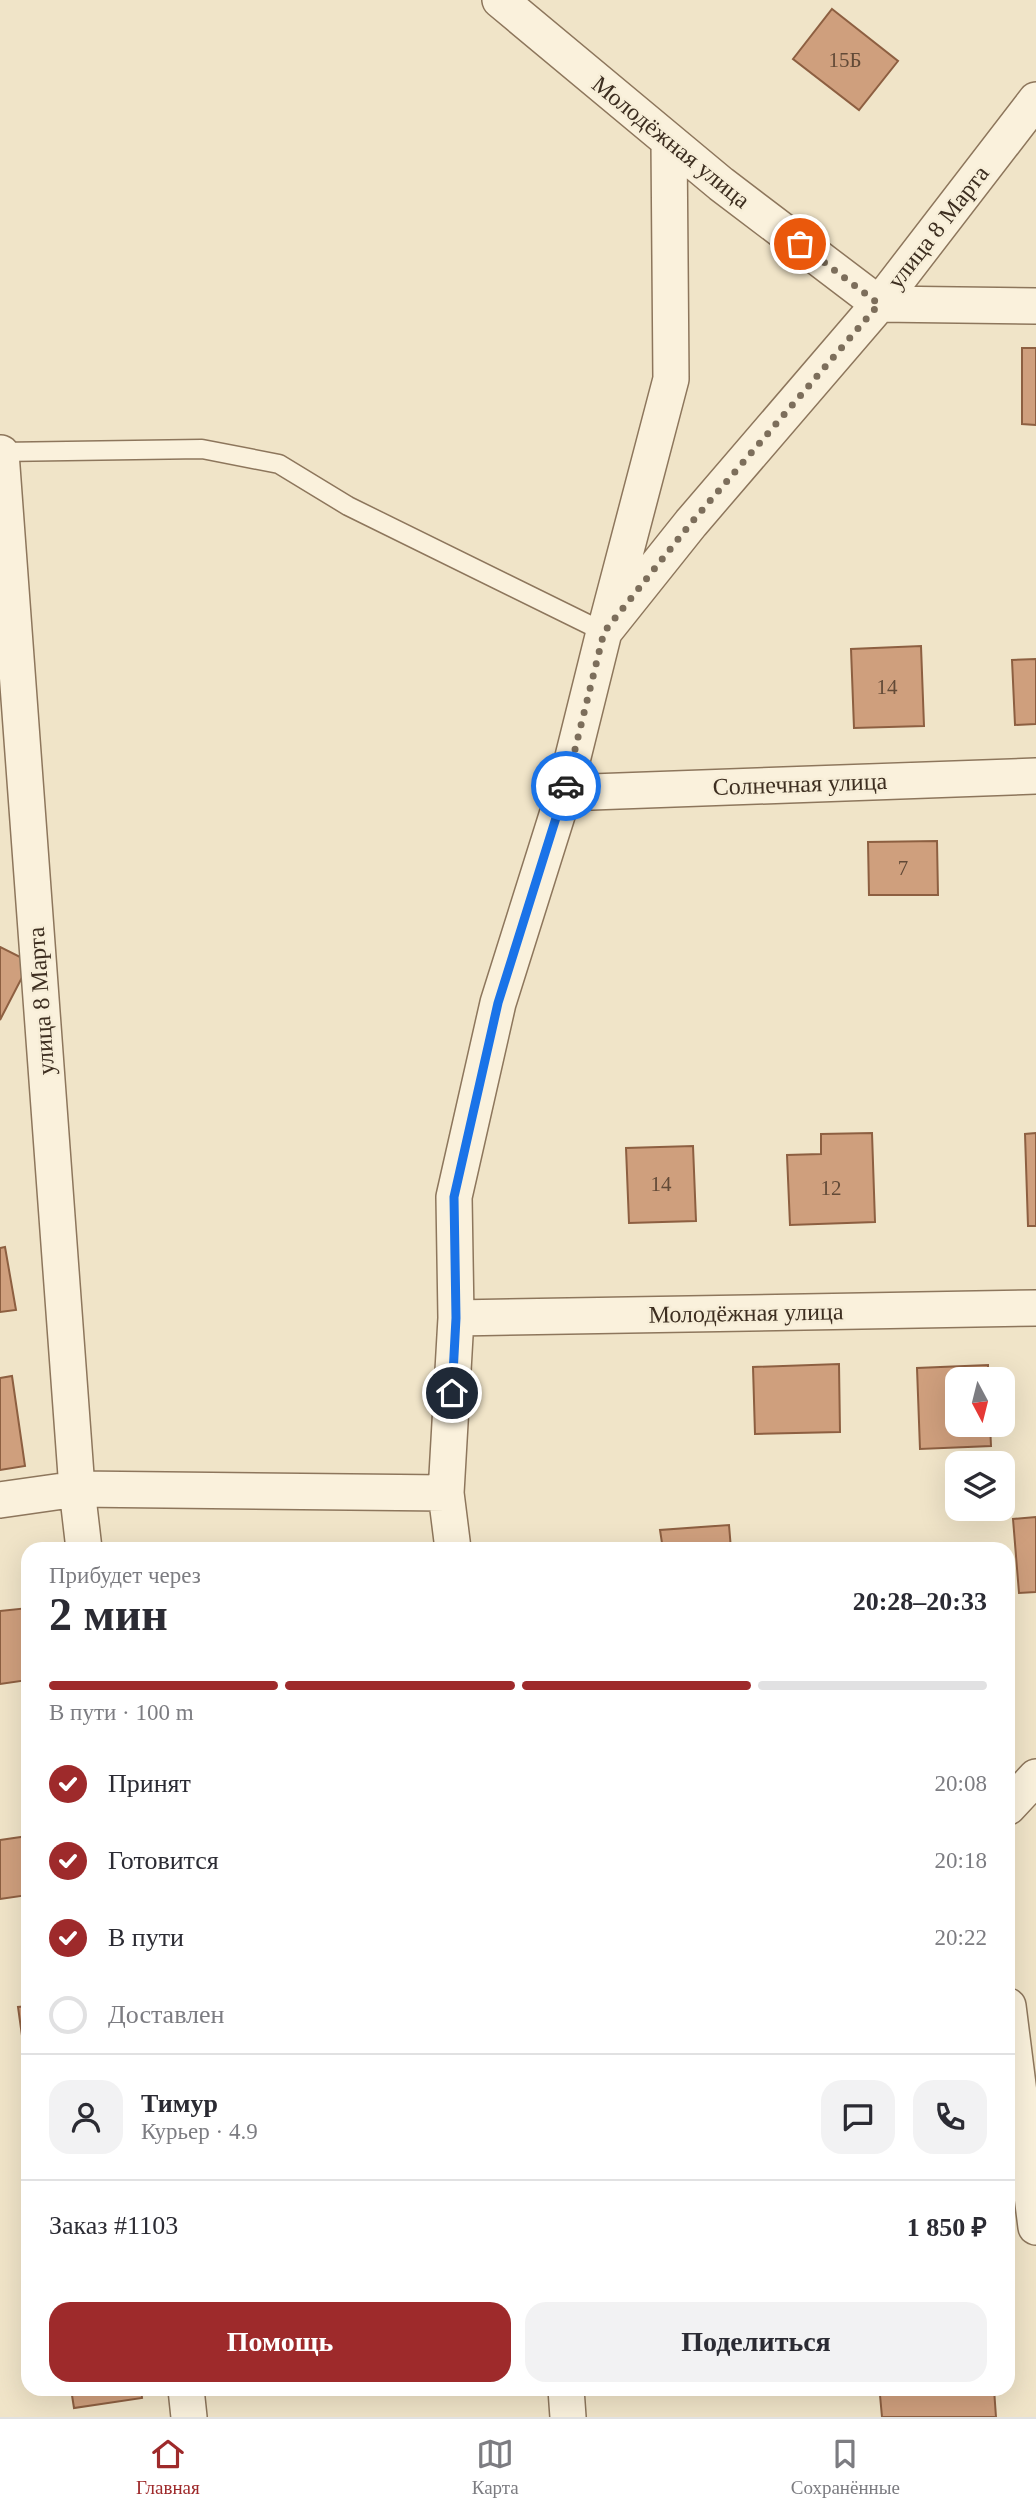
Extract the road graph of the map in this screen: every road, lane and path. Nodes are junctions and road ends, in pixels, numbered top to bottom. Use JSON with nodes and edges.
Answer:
{"nodes":[{"id":1,"x":500,"y":0,"type":"edge"},
{"id":2,"x":1036,"y":100,"type":"edge"},
{"id":3,"x":669,"y":141,"type":"junction"},
{"id":4,"x":879,"y":304,"type":"junction"},
{"id":5,"x":1036,"y":306,"type":"edge"},
{"id":6,"x":0,"y":452,"type":"edge"},
{"id":7,"x":604,"y":632,"type":"junction"},
{"id":8,"x":1036,"y":776,"type":"edge"},
{"id":9,"x":564,"y":793,"type":"junction"},
{"id":10,"x":1036,"y":1308,"type":"edge"},
{"id":11,"x":456,"y":1318,"type":"junction"},
{"id":12,"x":77,"y":1489,"type":"junction"},
{"id":13,"x":446,"y":1493,"type":"junction"},
{"id":14,"x":0,"y":1500,"type":"edge"},
{"id":15,"x":83,"y":1542,"type":"edge"},
{"id":16,"x":452,"y":1542,"type":"edge"},
{"id":17,"x":1036,"y":1777,"type":"edge"},
{"id":18,"x":1015,"y":1800,"type":"edge"},
{"id":19,"x":1015,"y":2062,"type":"edge"},
{"id":20,"x":1036,"y":2227,"type":"edge"},
{"id":21,"x":187,"y":2396,"type":"edge"},
{"id":22,"x":566,"y":2396,"type":"edge"},
{"id":23,"x":189,"y":2417,"type":"edge"},
{"id":24,"x":568,"y":2417,"type":"edge"}],
"edges":[{"from":1,"to":3,"type":"street","name":"Молодёжная улица"},
{"from":2,"to":4,"type":"street","name":"улица 8 Марта"},
{"from":3,"to":4,"type":"street","name":"Молодёжная улица"},
{"from":3,"to":7,"type":"street"},
{"from":4,"to":5,"type":"street"},
{"from":4,"to":7,"type":"street","name":"улица 8 Марта"},
{"from":6,"to":7,"type":"lane"},
{"from":6,"to":12,"type":"street","name":"улица 8 Марта"},
{"from":7,"to":9,"type":"street","name":"улица 8 Марта"},
{"from":8,"to":9,"type":"street","name":"Солнечная улица"},
{"from":9,"to":11,"type":"street","name":"улица 8 Марта"},
{"from":10,"to":11,"type":"street","name":"Молодёжная улица"},
{"from":11,"to":13,"type":"street","name":"улица 8 Марта"},
{"from":12,"to":13,"type":"street"},
{"from":12,"to":14,"type":"street"},
{"from":12,"to":15,"type":"street","name":"улица 8 Марта"},
{"from":13,"to":16,"type":"street","name":"улица 8 Марта"},
{"from":17,"to":18,"type":"street"},
{"from":19,"to":20,"type":"street"},
{"from":21,"to":23,"type":"street"},
{"from":22,"to":24,"type":"street"}]}
